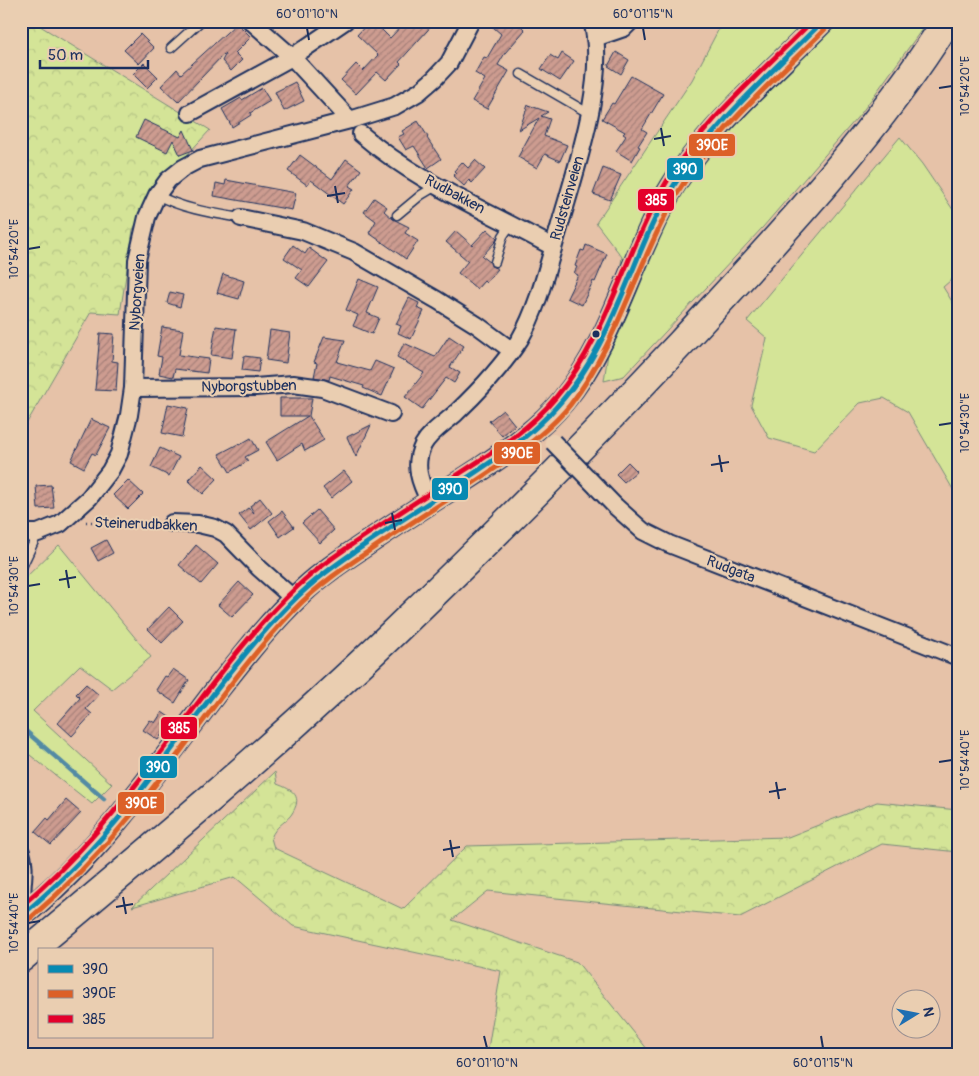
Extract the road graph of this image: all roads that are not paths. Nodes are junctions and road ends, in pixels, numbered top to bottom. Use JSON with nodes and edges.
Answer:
{"nodes":[{"id":1,"x":201,"y":21,"type":"edge"},
{"id":2,"x":251,"y":21,"type":"edge"},
{"id":3,"x":346,"y":21,"type":"edge"},
{"id":4,"x":471,"y":21,"type":"edge"},
{"id":5,"x":592,"y":21,"type":"edge"},
{"id":6,"x":630,"y":21,"type":"edge"},
{"id":7,"x":823,"y":21,"type":"edge"},
{"id":8,"x":948,"y":21,"type":"edge"},
{"id":9,"x":958,"y":28,"type":"edge"},
{"id":10,"x":595,"y":38,"type":"junction"},
{"id":11,"x":172,"y":48,"type":"dead end"},
{"id":12,"x":292,"y":57,"type":"junction"},
{"id":13,"x":521,"y":74,"type":"dead end"},
{"id":14,"x":190,"y":113,"type":"dead end"},
{"id":15,"x":590,"y":114,"type":"junction"},
{"id":16,"x":350,"y":120,"type":"junction"},
{"id":17,"x":361,"y":134,"type":"dead end"},
{"id":18,"x":436,"y":186,"type":"junction"},
{"id":19,"x":157,"y":195,"type":"junction"},
{"id":20,"x":397,"y":215,"type":"dead end"},
{"id":21,"x":241,"y":218,"type":"joint"},
{"id":22,"x":512,"y":224,"type":"junction"},
{"id":23,"x":553,"y":247,"type":"junction"},
{"id":24,"x":495,"y":262,"type":"dead end"},
{"id":25,"x":511,"y":350,"type":"junction"},
{"id":26,"x":132,"y":388,"type":"junction"},
{"id":27,"x":391,"y":414,"type":"dead end"},
{"id":28,"x":546,"y":435,"type":"junction"},
{"id":29,"x":430,"y":502,"type":"junction"},
{"id":30,"x":172,"y":523,"type":"road end"},
{"id":31,"x":21,"y":533,"type":"edge"},
{"id":32,"x":38,"y":534,"type":"junction"},
{"id":33,"x":21,"y":570,"type":"edge"},
{"id":34,"x":294,"y":600,"type":"junction"},
{"id":35,"x":958,"y":657,"type":"edge"},
{"id":36,"x":21,"y":852,"type":"edge"},
{"id":37,"x":23,"y":915,"type":"edge"},
{"id":38,"x":52,"y":948,"type":"edge"},
{"id":39,"x":21,"y":958,"type":"edge"},
{"id":40,"x":38,"y":961,"type":"edge"},
{"id":41,"x":21,"y":974,"type":"edge"}],
"edges":[{"from":1,"to":11,"type":"lane"},
{"from":2,"to":12,"type":"street"},
{"from":3,"to":12,"type":"street"},
{"from":4,"to":16,"type":"street","name":"Nyborgveien"},
{"from":5,"to":10,"type":"street","name":"Rudsteinveien"},
{"from":6,"to":10,"type":"street"},
{"from":7,"to":28,"type":"main road"},
{"from":8,"to":39,"type":"highway"},
{"from":9,"to":38,"type":"highway"},
{"from":10,"to":15,"type":"street","name":"Rudsteinveien"},
{"from":12,"to":14,"type":"street"},
{"from":12,"to":16,"type":"street"},
{"from":13,"to":15,"type":"lane"},
{"from":15,"to":23,"type":"street","name":"Rudsteinveien"},
{"from":16,"to":19,"type":"street","name":"Nyborgveien"},
{"from":17,"to":18,"type":"street","name":"Rudbakken"},
{"from":18,"to":20,"type":"lane"},
{"from":18,"to":22,"type":"street","name":"Rudbakken"},
{"from":19,"to":21,"type":"lane"},
{"from":19,"to":26,"type":"street","name":"Nyborgveien"},
{"from":21,"to":25,"type":"street"},
{"from":22,"to":23,"type":"street","name":"Rudbakken"},
{"from":22,"to":24,"type":"lane"},
{"from":23,"to":25,"type":"street","name":"Rudsteinveien"},
{"from":25,"to":29,"type":"street","name":"Rudsteinveien"},
{"from":26,"to":27,"type":"street","name":"Nyborgstubben"},
{"from":26,"to":32,"type":"street","name":"Nyborgveien"},
{"from":28,"to":29,"type":"main road"},
{"from":28,"to":35,"type":"street","name":"Rudgata","bridge":true},
{"from":29,"to":34,"type":"main road"},
{"from":30,"to":34,"type":"street","name":"Steinerudbakken"},
{"from":31,"to":32,"type":"street","name":"Nyborgveien"},
{"from":32,"to":33,"type":"lane"},
{"from":34,"to":37,"type":"main road"},
{"from":36,"to":37,"type":"street"},
{"from":40,"to":41,"type":"highway"}]}
